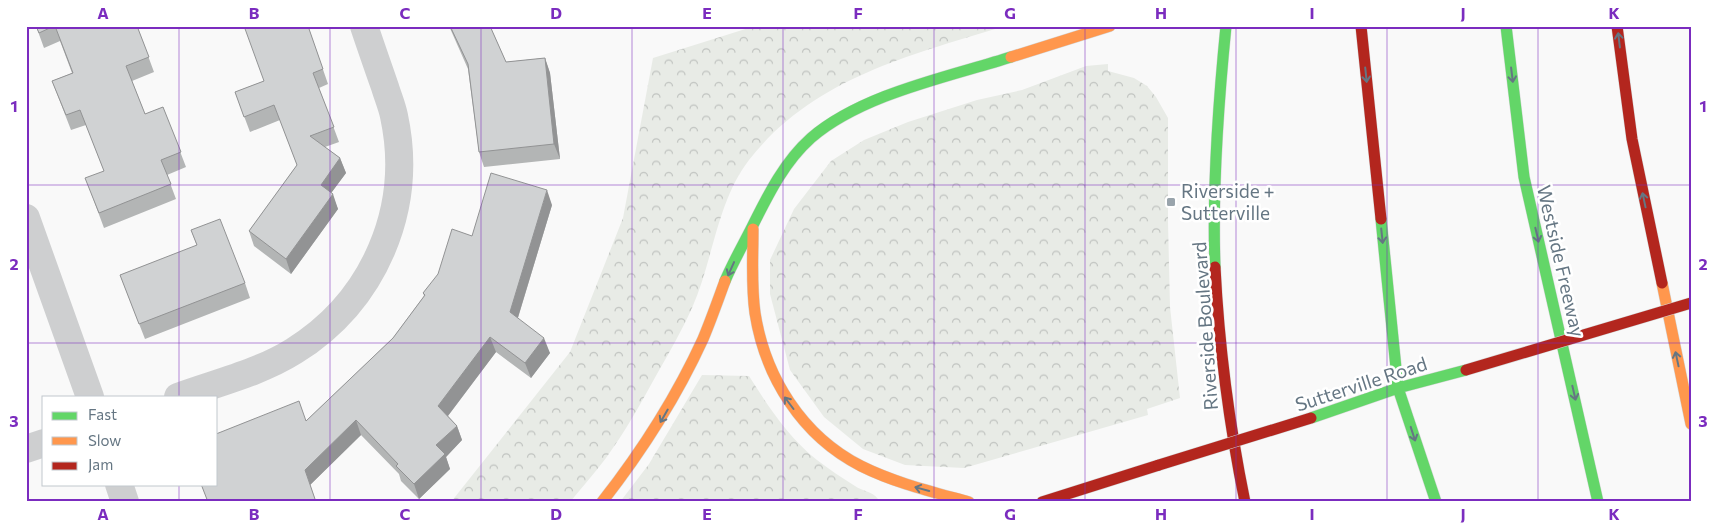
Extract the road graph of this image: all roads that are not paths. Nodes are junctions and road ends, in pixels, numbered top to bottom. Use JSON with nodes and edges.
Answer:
{"nodes":[{"id":1,"x":364,"y":26,"type":"edge"},
{"id":2,"x":1110,"y":26,"type":"edge"},
{"id":3,"x":1226,"y":26,"type":"edge"},
{"id":4,"x":1361,"y":26,"type":"edge"},
{"id":5,"x":1506,"y":26,"type":"edge"},
{"id":6,"x":1618,"y":26,"type":"edge"},
{"id":7,"x":26,"y":218,"type":"edge"},
{"id":8,"x":753,"y":225,"type":"junction"},
{"id":9,"x":1691,"y":303,"type":"edge"},
{"id":10,"x":1398,"y":388,"type":"junction"},
{"id":11,"x":90,"y":396,"type":"edge"},
{"id":12,"x":181,"y":396,"type":"edge"},
{"id":13,"x":1691,"y":424,"type":"edge"},
{"id":14,"x":42,"y":444,"type":"edge"},
{"id":15,"x":26,"y":449,"type":"edge"},
{"id":16,"x":120,"y":486,"type":"edge"},
{"id":17,"x":125,"y":502,"type":"edge"},
{"id":18,"x":602,"y":502,"type":"edge"},
{"id":19,"x":969,"y":502,"type":"edge"},
{"id":20,"x":1042,"y":502,"type":"edge"},
{"id":21,"x":1245,"y":502,"type":"edge"},
{"id":22,"x":1436,"y":502,"type":"edge"},
{"id":23,"x":1598,"y":502,"type":"edge"}],
"edges":[{"from":1,"to":12,"type":"street"},
{"from":2,"to":8,"type":"main road"},
{"from":3,"to":21,"type":"main road","name":"Riverside Boulevard"},
{"from":4,"to":10,"type":"main road","one_way":true},
{"from":5,"to":23,"type":"main road","name":"Westside Freeway","one_way":true},
{"from":13,"to":6,"type":"main road","one_way":true},
{"from":7,"to":11,"type":"street"},
{"from":8,"to":18,"type":"main road","one_way":true},
{"from":19,"to":8,"type":"main road","one_way":true},
{"from":9,"to":10,"type":"main road","name":"Sutterville Road","bridge":true},
{"from":10,"to":20,"type":"main road","name":"Sutterville Road","bridge":true},
{"from":10,"to":22,"type":"main road","one_way":true},
{"from":14,"to":15,"type":"street"},
{"from":16,"to":17,"type":"street"}]}
